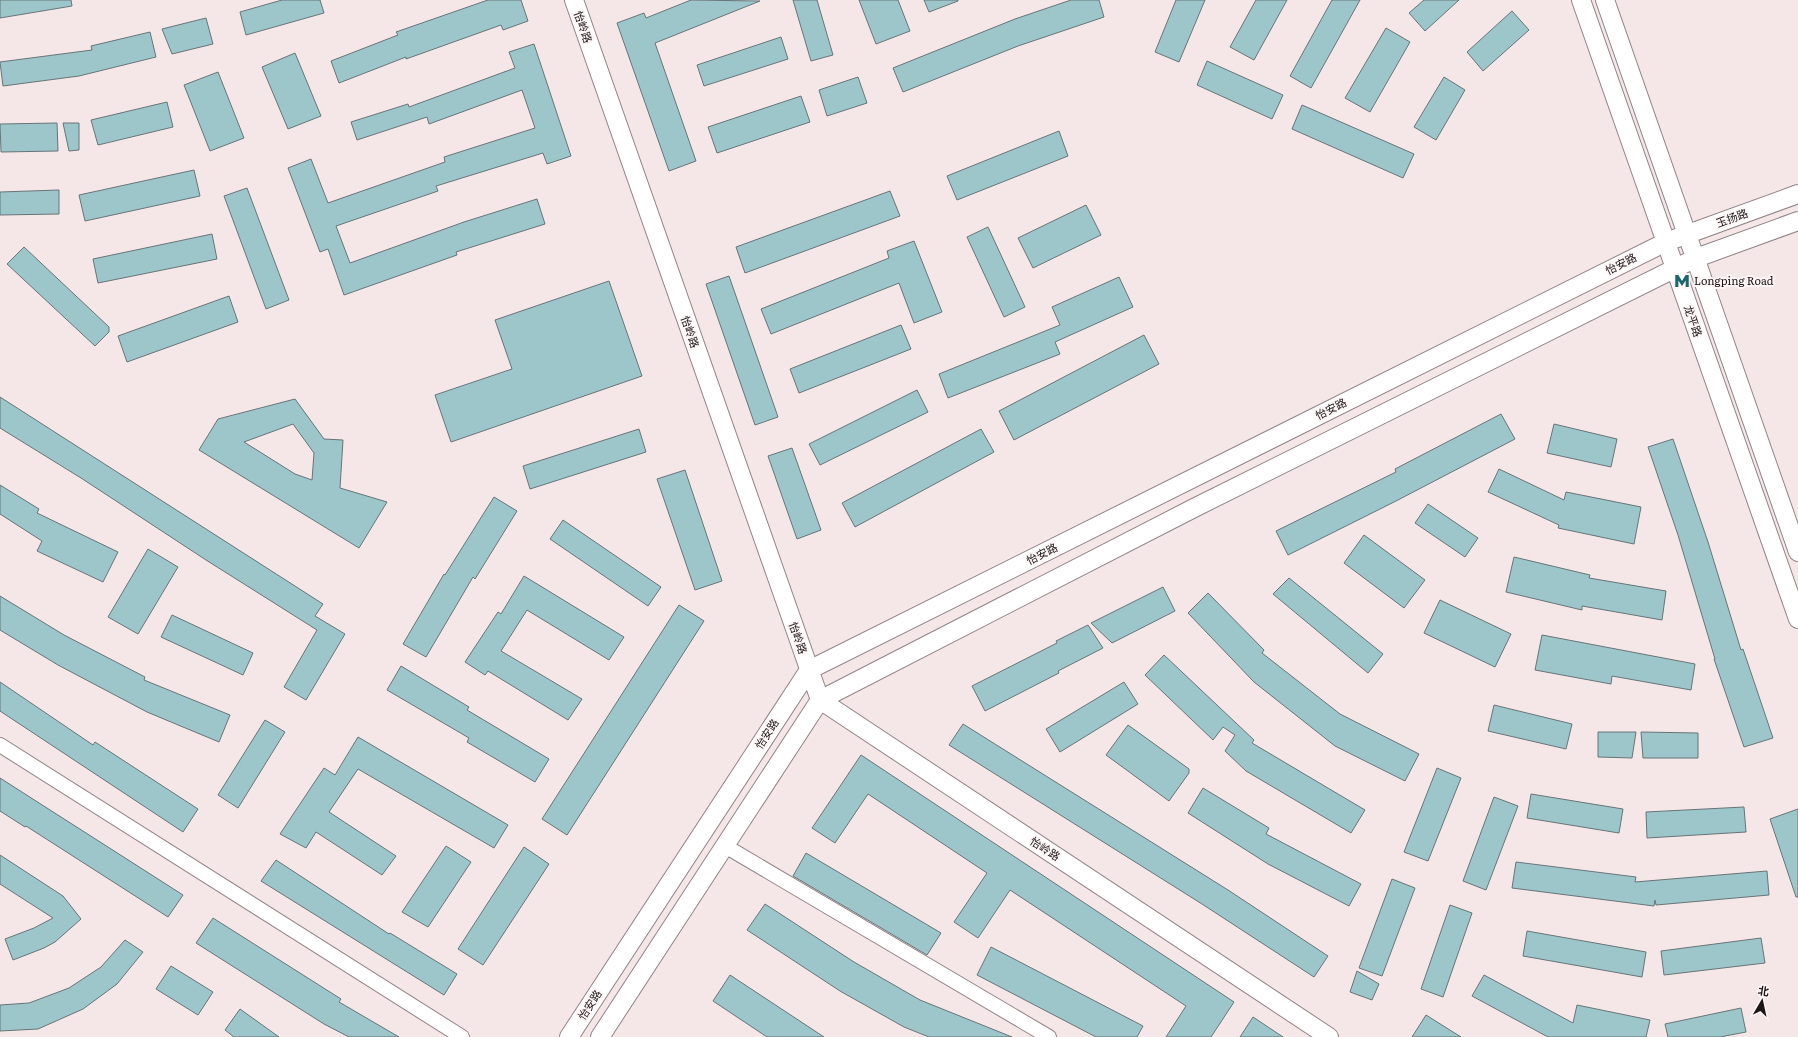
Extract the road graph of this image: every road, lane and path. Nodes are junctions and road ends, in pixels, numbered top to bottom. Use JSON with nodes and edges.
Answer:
{"nodes":[{"id":1,"x":574,"y":0,"type":"edge"},
{"id":2,"x":1581,"y":0,"type":"edge"},
{"id":3,"x":1605,"y":0,"type":"edge"},
{"id":4,"x":1798,"y":194,"type":"edge"},
{"id":5,"x":1798,"y":221,"type":"edge"},
{"id":6,"x":1687,"y":234,"type":"junction"},
{"id":7,"x":1666,"y":242,"type":"junction"},
{"id":8,"x":1696,"y":258,"type":"junction"},
{"id":9,"x":1675,"y":269,"type":"junction"},
{"id":10,"x":1798,"y":552,"type":"edge"},
{"id":11,"x":1798,"y":619,"type":"edge"},
{"id":12,"x":809,"y":670,"type":"junction"},
{"id":13,"x":820,"y":700,"type":"junction"},
{"id":14,"x":0,"y":745,"type":"edge"},
{"id":15,"x":725,"y":846,"type":"junction"},
{"id":16,"x":1030,"y":1032,"type":"edge"},
{"id":17,"x":462,"y":1037,"type":"edge"},
{"id":18,"x":569,"y":1037,"type":"edge"},
{"id":19,"x":600,"y":1037,"type":"edge"},
{"id":20,"x":1049,"y":1037,"type":"edge"},
{"id":21,"x":1329,"y":1037,"type":"edge"}],
"edges":[{"from":1,"to":12,"type":"street","name":"怡岭路"},
{"from":2,"to":7,"type":"street","name":"龙平路"},
{"from":3,"to":6,"type":"street","name":"龙平路"},
{"from":4,"to":6,"type":"street","name":"玉扬路"},
{"from":5,"to":8,"type":"street"},
{"from":6,"to":7,"type":"street","name":"玉扬路"},
{"from":6,"to":8,"type":"street","name":"龙平路"},
{"from":7,"to":9,"type":"street","name":"龙平路"},
{"from":7,"to":12,"type":"street","name":"怡安路"},
{"from":8,"to":9,"type":"street"},
{"from":8,"to":10,"type":"street","name":"龙平路"},
{"from":9,"to":11,"type":"street","name":"龙平路"},
{"from":9,"to":13,"type":"street"},
{"from":12,"to":13,"type":"street","name":"怡岭路"},
{"from":12,"to":18,"type":"street","name":"怡安路"},
{"from":13,"to":15,"type":"street"},
{"from":13,"to":21,"type":"street","name":"怡岭路"},
{"from":14,"to":17,"type":"street"},
{"from":15,"to":16,"type":"street"},
{"from":15,"to":19,"type":"street"},
{"from":16,"to":20,"type":"street"}]}
